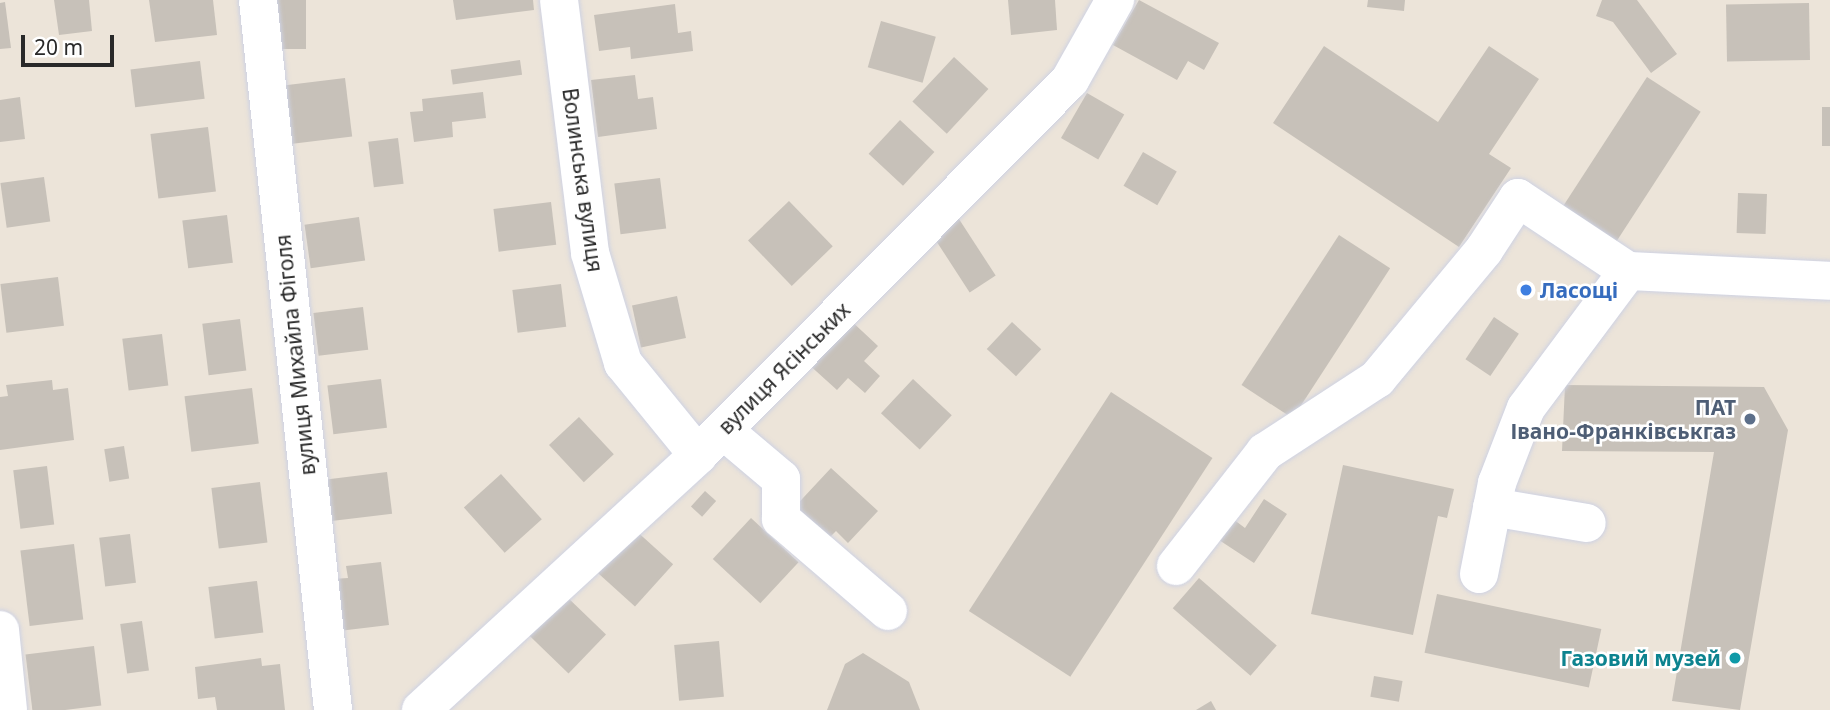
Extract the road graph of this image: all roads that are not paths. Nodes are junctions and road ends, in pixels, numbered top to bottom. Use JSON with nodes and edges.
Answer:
{"nodes":[{"id":1,"x":258,"y":0,"type":"edge"},
{"id":2,"x":559,"y":0,"type":"edge"},
{"id":3,"x":1115,"y":0,"type":"edge"},
{"id":4,"x":1628,"y":271,"type":"junction"},
{"id":5,"x":1830,"y":281,"type":"edge"},
{"id":6,"x":710,"y":443,"type":"junction"},
{"id":7,"x":1492,"y":507,"type":"junction"},
{"id":8,"x":1587,"y":523,"type":"dead end"},
{"id":9,"x":1176,"y":566,"type":"dead end"},
{"id":10,"x":1479,"y":574,"type":"dead end"},
{"id":11,"x":888,"y":611,"type":"dead end"},
{"id":12,"x":0,"y":630,"type":"edge"},
{"id":13,"x":8,"y":710,"type":"edge"},
{"id":14,"x":333,"y":710,"type":"edge"},
{"id":15,"x":421,"y":710,"type":"edge"}],
"edges":[{"from":1,"to":14,"type":"street","name":"вулиця Михайла Фіголя"},
{"from":2,"to":6,"type":"street","name":"Волинська вулиця"},
{"from":3,"to":6,"type":"street","name":"вулиця Ясінських"},
{"from":4,"to":5,"type":"street"},
{"from":4,"to":7,"type":"street"},
{"from":4,"to":9,"type":"street"},
{"from":6,"to":11,"type":"street","name":"Волинська вулиця"},
{"from":6,"to":15,"type":"street","name":"вулиця Ясінських"},
{"from":7,"to":8,"type":"street"},
{"from":7,"to":10,"type":"street"},
{"from":12,"to":13,"type":"street"}]}
